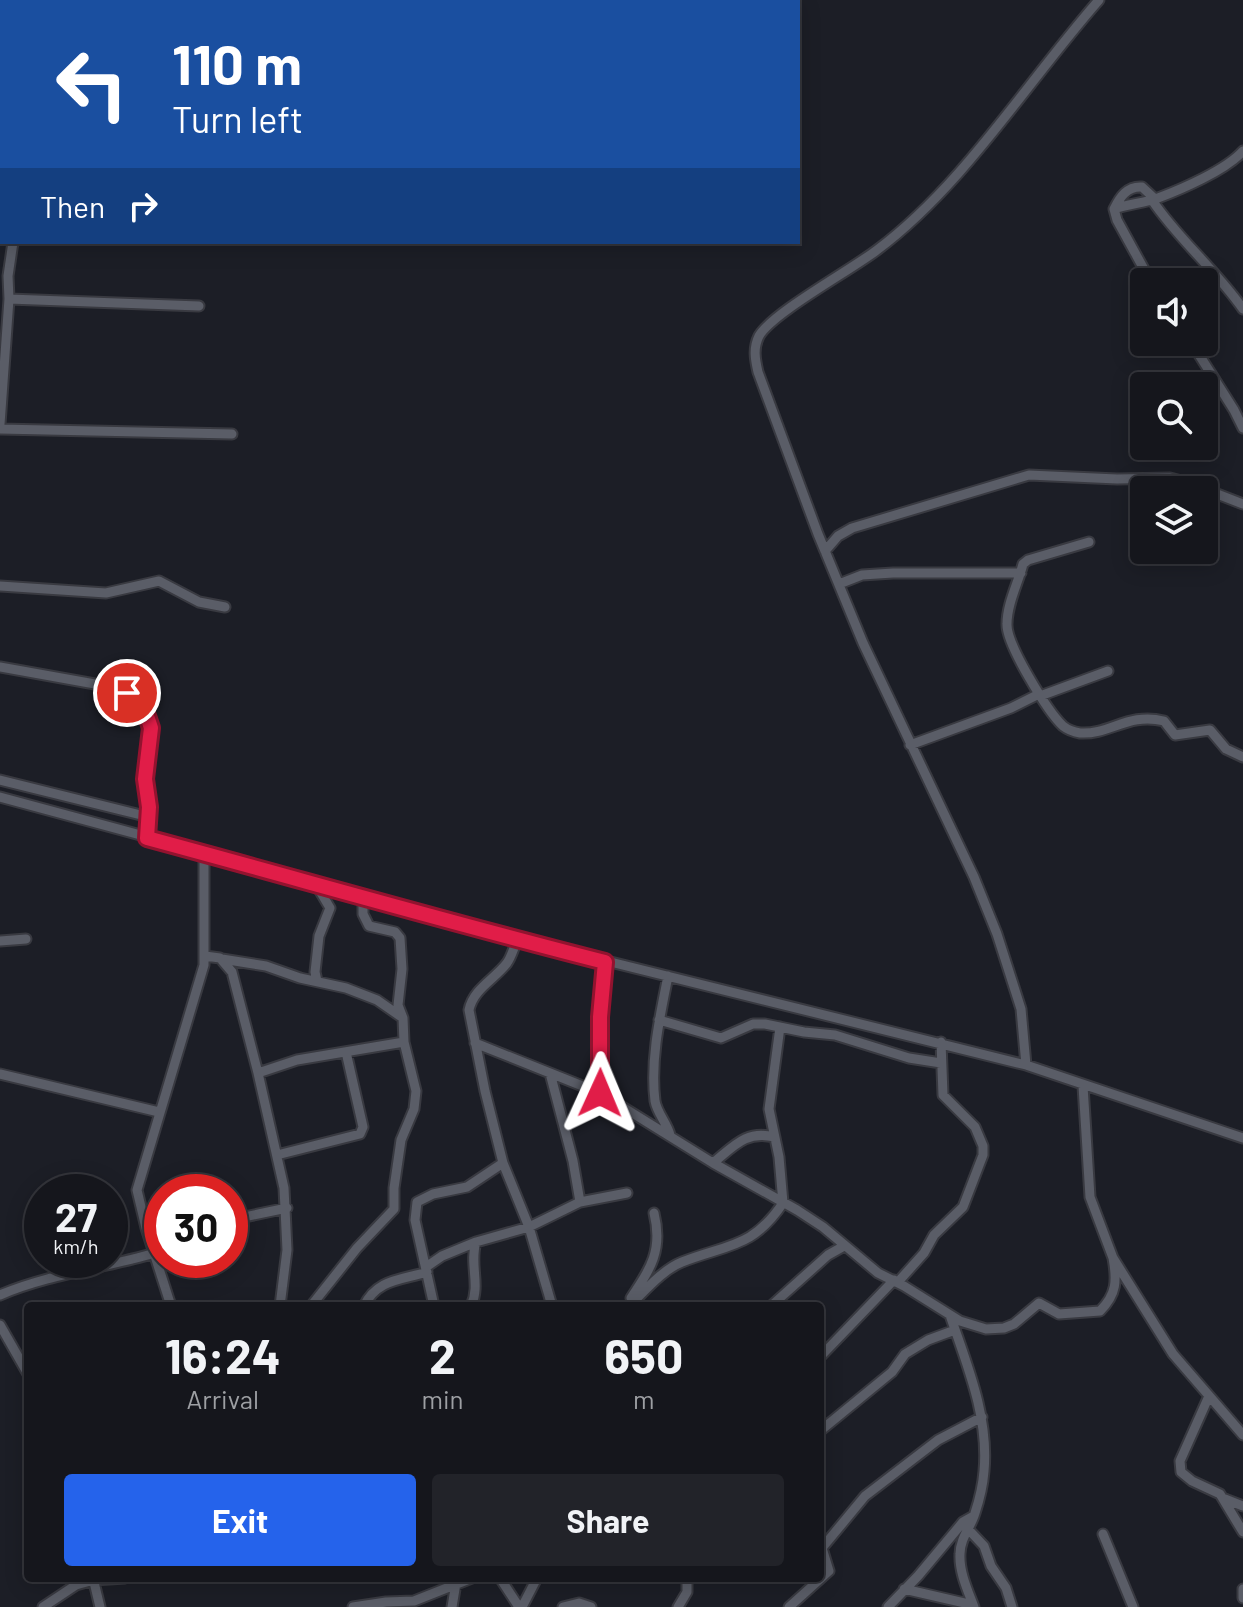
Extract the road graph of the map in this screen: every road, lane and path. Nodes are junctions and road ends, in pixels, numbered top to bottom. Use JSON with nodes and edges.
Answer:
{"nodes":[{"id":1,"x":1099,"y":0,"type":"edge"},
{"id":2,"x":1243,"y":151,"type":"edge"},
{"id":3,"x":1153,"y":200,"type":"junction"},
{"id":4,"x":12,"y":244,"type":"edge"},
{"id":5,"x":1143,"y":268,"type":"edge"},
{"id":6,"x":4,"y":276,"type":"edge"},
{"id":7,"x":9,"y":299,"type":"junction"},
{"id":8,"x":199,"y":306,"type":"dead end"},
{"id":9,"x":1243,"y":309,"type":"edge"},
{"id":10,"x":1200,"y":356,"type":"edge"},
{"id":11,"x":1,"y":403,"type":"edge"},
{"id":12,"x":0,"y":426,"type":"edge"},
{"id":13,"x":1243,"y":428,"type":"edge"},
{"id":14,"x":232,"y":434,"type":"dead end"},
{"id":15,"x":1243,"y":504,"type":"edge"},
{"id":16,"x":1089,"y":542,"type":"dead end"},
{"id":17,"x":825,"y":551,"type":"junction"},
{"id":18,"x":1021,"y":573,"type":"junction"},
{"id":19,"x":839,"y":584,"type":"junction"},
{"id":20,"x":0,"y":586,"type":"edge"},
{"id":21,"x":225,"y":607,"type":"dead end"},
{"id":22,"x":0,"y":667,"type":"edge"},
{"id":23,"x":1108,"y":671,"type":"dead end"},
{"id":24,"x":1040,"y":695,"type":"junction"},
{"id":25,"x":910,"y":745,"type":"junction"},
{"id":26,"x":1243,"y":757,"type":"edge"},
{"id":27,"x":0,"y":780,"type":"edge"},
{"id":28,"x":0,"y":797,"type":"edge"},
{"id":29,"x":149,"y":817,"type":"junction"},
{"id":30,"x":147,"y":838,"type":"junction"},
{"id":31,"x":204,"y":853,"type":"junction"},
{"id":32,"x":317,"y":886,"type":"junction"},
{"id":33,"x":363,"y":897,"type":"junction"},
{"id":34,"x":26,"y":939,"type":"dead end"},
{"id":35,"x":518,"y":939,"type":"junction"},
{"id":36,"x":0,"y":941,"type":"edge"},
{"id":37,"x":205,"y":956,"type":"junction"},
{"id":38,"x":220,"y":958,"type":"junction"},
{"id":39,"x":605,"y":962,"type":"junction"},
{"id":40,"x":668,"y":976,"type":"junction"},
{"id":41,"x":317,"y":981,"type":"junction"},
{"id":42,"x":403,"y":1018,"type":"junction"},
{"id":43,"x":659,"y":1020,"type":"junction"},
{"id":44,"x":780,"y":1027,"type":"junction"},
{"id":45,"x":404,"y":1042,"type":"junction"},
{"id":46,"x":941,"y":1042,"type":"junction"},
{"id":47,"x":475,"y":1043,"type":"junction"},
{"id":48,"x":346,"y":1052,"type":"junction"},
{"id":49,"x":941,"y":1063,"type":"junction"},
{"id":50,"x":1026,"y":1065,"type":"junction"},
{"id":51,"x":258,"y":1073,"type":"junction"},
{"id":52,"x":550,"y":1073,"type":"junction"},
{"id":53,"x":0,"y":1074,"type":"edge"},
{"id":54,"x":1083,"y":1086,"type":"junction"},
{"id":55,"x":600,"y":1093,"type":"junction"},
{"id":56,"x":159,"y":1112,"type":"junction"},
{"id":57,"x":670,"y":1135,"type":"junction"},
{"id":58,"x":774,"y":1137,"type":"junction"},
{"id":59,"x":1243,"y":1138,"type":"edge"},
{"id":60,"x":277,"y":1155,"type":"junction"},
{"id":61,"x":503,"y":1163,"type":"junction"},
{"id":62,"x":713,"y":1163,"type":"junction"},
{"id":63,"x":627,"y":1193,"type":"dead end"},
{"id":64,"x":580,"y":1202,"type":"junction"},
{"id":65,"x":783,"y":1203,"type":"junction"},
{"id":66,"x":287,"y":1208,"type":"junction"},
{"id":67,"x":144,"y":1211,"type":"edge"},
{"id":68,"x":654,"y":1213,"type":"dead end"},
{"id":69,"x":248,"y":1216,"type":"edge"},
{"id":70,"x":529,"y":1227,"type":"junction"},
{"id":71,"x":827,"y":1231,"type":"junction"},
{"id":72,"x":476,"y":1242,"type":"junction"},
{"id":73,"x":844,"y":1246,"type":"junction"},
{"id":74,"x":144,"y":1252,"type":"edge"},
{"id":75,"x":828,"y":1255,"type":"junction"},
{"id":76,"x":1113,"y":1258,"type":"junction"},
{"id":77,"x":427,"y":1269,"type":"junction"},
{"id":78,"x":164,"y":1278,"type":"edge"},
{"id":79,"x":896,"y":1281,"type":"junction"},
{"id":80,"x":0,"y":1295,"type":"edge"},
{"id":81,"x":170,"y":1302,"type":"edge"},
{"id":82,"x":280,"y":1302,"type":"edge"},
{"id":83,"x":314,"y":1302,"type":"edge"},
{"id":84,"x":366,"y":1302,"type":"edge"},
{"id":85,"x":433,"y":1302,"type":"edge"},
{"id":86,"x":472,"y":1302,"type":"edge"},
{"id":87,"x":551,"y":1302,"type":"edge"},
{"id":88,"x":630,"y":1302,"type":"edge"},
{"id":89,"x":632,"y":1302,"type":"edge"},
{"id":90,"x":775,"y":1302,"type":"edge"},
{"id":91,"x":950,"y":1315,"type":"junction"},
{"id":92,"x":0,"y":1325,"type":"edge"},
{"id":93,"x":955,"y":1330,"type":"junction"},
{"id":94,"x":826,"y":1342,"type":"edge"},
{"id":95,"x":24,"y":1367,"type":"edge"},
{"id":96,"x":1209,"y":1396,"type":"junction"},
{"id":97,"x":982,"y":1417,"type":"junction"},
{"id":98,"x":824,"y":1428,"type":"edge"},
{"id":99,"x":1243,"y":1435,"type":"edge"},
{"id":100,"x":1225,"y":1499,"type":"junction"},
{"id":101,"x":1243,"y":1506,"type":"edge"},
{"id":102,"x":975,"y":1515,"type":"junction"},
{"id":103,"x":967,"y":1528,"type":"junction"},
{"id":104,"x":1243,"y":1532,"type":"edge"},
{"id":105,"x":1103,"y":1534,"type":"dead end"},
{"id":106,"x":824,"y":1546,"type":"edge"},
{"id":107,"x":85,"y":1582,"type":"edge"},
{"id":108,"x":95,"y":1582,"type":"edge"},
{"id":109,"x":459,"y":1582,"type":"edge"},
{"id":110,"x":503,"y":1582,"type":"edge"},
{"id":111,"x":535,"y":1582,"type":"edge"},
{"id":112,"x":687,"y":1582,"type":"edge"},
{"id":113,"x":817,"y":1582,"type":"edge"},
{"id":114,"x":456,"y":1583,"type":"junction"},
{"id":115,"x":904,"y":1589,"type":"junction"},
{"id":116,"x":1243,"y":1589,"type":"edge"},
{"id":117,"x":1243,"y":1598,"type":"edge"},
{"id":118,"x":376,"y":1605,"type":"edge"},
{"id":119,"x":588,"y":1606,"type":"edge"},
{"id":120,"x":974,"y":1606,"type":"edge"},
{"id":121,"x":43,"y":1607,"type":"edge"},
{"id":122,"x":100,"y":1607,"type":"edge"},
{"id":123,"x":353,"y":1607,"type":"edge"},
{"id":124,"x":452,"y":1607,"type":"edge"},
{"id":125,"x":520,"y":1607,"type":"edge"},
{"id":126,"x":563,"y":1607,"type":"edge"},
{"id":127,"x":678,"y":1607,"type":"edge"},
{"id":128,"x":789,"y":1607,"type":"edge"},
{"id":129,"x":888,"y":1607,"type":"edge"},
{"id":130,"x":1012,"y":1607,"type":"edge"},
{"id":131,"x":1133,"y":1607,"type":"edge"}],
"edges":[{"from":1,"to":17,"type":"street"},
{"from":2,"to":3,"type":"street"},
{"from":3,"to":5,"type":"street"},
{"from":3,"to":9,"type":"street"},
{"from":4,"to":6,"type":"street"},
{"from":6,"to":7,"type":"street"},
{"from":7,"to":8,"type":"street"},
{"from":7,"to":11,"type":"street"},
{"from":10,"to":13,"type":"street"},
{"from":11,"to":12,"type":"street"},
{"from":12,"to":14,"type":"street"},
{"from":15,"to":17,"type":"street"},
{"from":16,"to":18,"type":"street"},
{"from":17,"to":19,"type":"street"},
{"from":18,"to":19,"type":"street"},
{"from":18,"to":24,"type":"street"},
{"from":19,"to":25,"type":"street"},
{"from":20,"to":21,"type":"street"},
{"from":22,"to":29,"type":"street"},
{"from":23,"to":24,"type":"street"},
{"from":24,"to":25,"type":"street"},
{"from":24,"to":26,"type":"street"},
{"from":25,"to":50,"type":"street"},
{"from":27,"to":29,"type":"street"},
{"from":28,"to":30,"type":"street"},
{"from":29,"to":30,"type":"street"},
{"from":30,"to":31,"type":"street"},
{"from":31,"to":32,"type":"street"},
{"from":31,"to":37,"type":"street"},
{"from":32,"to":33,"type":"street"},
{"from":32,"to":41,"type":"street"},
{"from":33,"to":35,"type":"street"},
{"from":33,"to":42,"type":"street"},
{"from":34,"to":36,"type":"street"},
{"from":35,"to":39,"type":"street"},
{"from":35,"to":47,"type":"street"},
{"from":37,"to":38,"type":"street"},
{"from":37,"to":56,"type":"street"},
{"from":38,"to":41,"type":"street"},
{"from":38,"to":51,"type":"street"},
{"from":39,"to":40,"type":"street"},
{"from":39,"to":55,"type":"street"},
{"from":40,"to":43,"type":"street"},
{"from":40,"to":46,"type":"street"},
{"from":41,"to":42,"type":"street"},
{"from":42,"to":45,"type":"street"},
{"from":43,"to":44,"type":"street"},
{"from":43,"to":57,"type":"street"},
{"from":44,"to":49,"type":"street"},
{"from":44,"to":58,"type":"street"},
{"from":45,"to":48,"type":"street"},
{"from":45,"to":83,"type":"street"},
{"from":46,"to":49,"type":"street"},
{"from":46,"to":50,"type":"street"},
{"from":47,"to":52,"type":"street"},
{"from":47,"to":61,"type":"street"},
{"from":48,"to":51,"type":"street"},
{"from":48,"to":60,"type":"street"},
{"from":49,"to":79,"type":"street"},
{"from":50,"to":54,"type":"street"},
{"from":51,"to":60,"type":"street"},
{"from":52,"to":55,"type":"street"},
{"from":52,"to":64,"type":"street"},
{"from":53,"to":56,"type":"street"},
{"from":54,"to":59,"type":"street"},
{"from":54,"to":76,"type":"street"},
{"from":55,"to":57,"type":"street"},
{"from":56,"to":67,"type":"street"},
{"from":57,"to":62,"type":"street"},
{"from":58,"to":62,"type":"street"},
{"from":58,"to":65,"type":"street"},
{"from":60,"to":66,"type":"street"},
{"from":61,"to":70,"type":"street"},
{"from":61,"to":77,"type":"street"},
{"from":62,"to":65,"type":"street"},
{"from":63,"to":64,"type":"street"},
{"from":64,"to":70,"type":"street"},
{"from":65,"to":71,"type":"street"},
{"from":65,"to":89,"type":"street"},
{"from":66,"to":69,"type":"street"},
{"from":66,"to":82,"type":"street"},
{"from":68,"to":88,"type":"street"},
{"from":70,"to":72,"type":"street"},
{"from":70,"to":87,"type":"street"},
{"from":71,"to":73,"type":"street"},
{"from":71,"to":75,"type":"street"},
{"from":72,"to":77,"type":"street"},
{"from":72,"to":86,"type":"street"},
{"from":73,"to":75,"type":"street"},
{"from":73,"to":79,"type":"street"},
{"from":74,"to":80,"type":"street"},
{"from":75,"to":90,"type":"street"},
{"from":76,"to":91,"type":"street"},
{"from":76,"to":96,"type":"street"},
{"from":77,"to":84,"type":"street"},
{"from":77,"to":85,"type":"street"},
{"from":78,"to":81,"type":"street"},
{"from":79,"to":91,"type":"street"},
{"from":79,"to":94,"type":"street"},
{"from":91,"to":93,"type":"street"},
{"from":92,"to":95,"type":"street"},
{"from":93,"to":97,"type":"street"},
{"from":93,"to":98,"type":"street"},
{"from":96,"to":99,"type":"street"},
{"from":96,"to":100,"type":"street"},
{"from":97,"to":102,"type":"street"},
{"from":97,"to":106,"type":"street"},
{"from":100,"to":101,"type":"street"},
{"from":100,"to":104,"type":"street"},
{"from":102,"to":103,"type":"street"},
{"from":102,"to":115,"type":"street"},
{"from":103,"to":120,"type":"street"},
{"from":103,"to":130,"type":"street"},
{"from":105,"to":131,"type":"street"},
{"from":107,"to":121,"type":"street"},
{"from":108,"to":122,"type":"street"},
{"from":109,"to":114,"type":"street"},
{"from":110,"to":125,"type":"street"},
{"from":111,"to":125,"type":"street"},
{"from":112,"to":127,"type":"street"},
{"from":113,"to":128,"type":"street"},
{"from":114,"to":118,"type":"street"},
{"from":114,"to":124,"type":"street"},
{"from":115,"to":120,"type":"street"},
{"from":115,"to":129,"type":"street"},
{"from":116,"to":117,"type":"street"},
{"from":118,"to":123,"type":"street"},
{"from":119,"to":126,"type":"street"}]}
